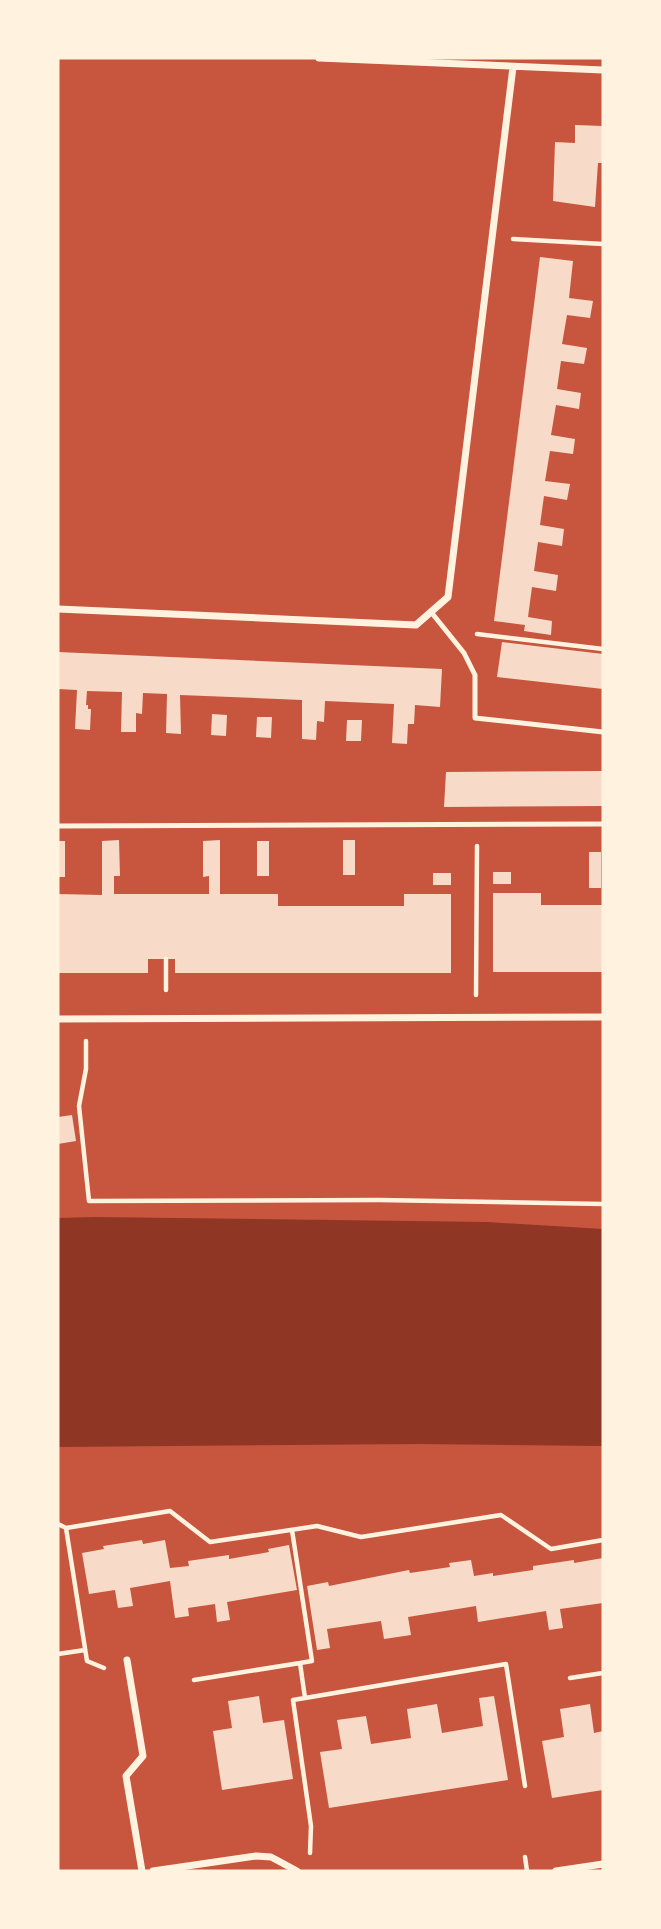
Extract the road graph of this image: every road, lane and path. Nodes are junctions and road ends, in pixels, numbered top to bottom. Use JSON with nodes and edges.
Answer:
{"nodes":[{"id":1,"x":319,"y":58,"type":"edge"},
{"id":2,"x":513,"y":67,"type":"junction"},
{"id":3,"x":603,"y":70,"type":"edge"},
{"id":4,"x":530,"y":241,"type":"dead end"},
{"id":5,"x":603,"y":244,"type":"edge"},
{"id":6,"x":58,"y":609,"type":"edge"},
{"id":7,"x":431,"y":612,"type":"junction"},
{"id":8,"x":481,"y":634,"type":"dead end"},
{"id":9,"x":603,"y":649,"type":"edge"},
{"id":10,"x":603,"y":732,"type":"edge"},
{"id":11,"x":603,"y":824,"type":"edge"},
{"id":12,"x":58,"y":826,"type":"edge"},
{"id":13,"x":477,"y":840,"type":"dead end"},
{"id":14,"x":166,"y":958,"type":"dead end"},
{"id":15,"x":166,"y":990,"type":"dead end"},
{"id":16,"x":476,"y":990,"type":"dead end"},
{"id":17,"x":603,"y":1017,"type":"edge"},
{"id":18,"x":58,"y":1019,"type":"edge"},
{"id":19,"x":86,"y":1034,"type":"dead end"},
{"id":20,"x":603,"y":1204,"type":"edge"},
{"id":21,"x":58,"y":1524,"type":"edge"},
{"id":22,"x":66,"y":1528,"type":"junction"},
{"id":23,"x":292,"y":1530,"type":"junction"},
{"id":24,"x":603,"y":1540,"type":"edge"},
{"id":25,"x":85,"y":1650,"type":"junction"},
{"id":26,"x":58,"y":1654,"type":"edge"},
{"id":27,"x":127,"y":1660,"type":"dead end"},
{"id":28,"x":300,"y":1663,"type":"junction"},
{"id":29,"x":114,"y":1673,"type":"dead end"},
{"id":30,"x":603,"y":1673,"type":"edge"},
{"id":31,"x":570,"y":1678,"type":"dead end"},
{"id":32,"x":194,"y":1680,"type":"dead end"},
{"id":33,"x":305,"y":1698,"type":"junction"},
{"id":34,"x":525,"y":1786,"type":"dead end"},
{"id":35,"x":310,"y":1854,"type":"dead end"},
{"id":36,"x":525,"y":1857,"type":"dead end"},
{"id":37,"x":603,"y":1864,"type":"edge"},
{"id":38,"x":142,"y":1871,"type":"edge"},
{"id":39,"x":153,"y":1871,"type":"edge"},
{"id":40,"x":297,"y":1871,"type":"edge"},
{"id":41,"x":527,"y":1871,"type":"edge"},
{"id":42,"x":556,"y":1871,"type":"edge"}],
"edges":[{"from":1,"to":2,"type":"street"},
{"from":2,"to":3,"type":"street"},
{"from":2,"to":7,"type":"street"},
{"from":4,"to":5,"type":"path"},
{"from":6,"to":7,"type":"street"},
{"from":7,"to":10,"type":"lane"},
{"from":8,"to":9,"type":"path"},
{"from":11,"to":12,"type":"lane"},
{"from":13,"to":16,"type":"path"},
{"from":14,"to":15,"type":"path"},
{"from":17,"to":18,"type":"street"},
{"from":19,"to":20,"type":"path"},
{"from":21,"to":22,"type":"path"},
{"from":22,"to":23,"type":"path"},
{"from":22,"to":25,"type":"path"},
{"from":23,"to":24,"type":"path"},
{"from":23,"to":28,"type":"path"},
{"from":25,"to":26,"type":"path"},
{"from":25,"to":29,"type":"path"},
{"from":27,"to":38,"type":"street"},
{"from":28,"to":32,"type":"path"},
{"from":28,"to":33,"type":"path"},
{"from":30,"to":31,"type":"path"},
{"from":33,"to":34,"type":"path"},
{"from":33,"to":35,"type":"path"},
{"from":36,"to":41,"type":"path"},
{"from":37,"to":42,"type":"street"},
{"from":39,"to":40,"type":"street"}]}
